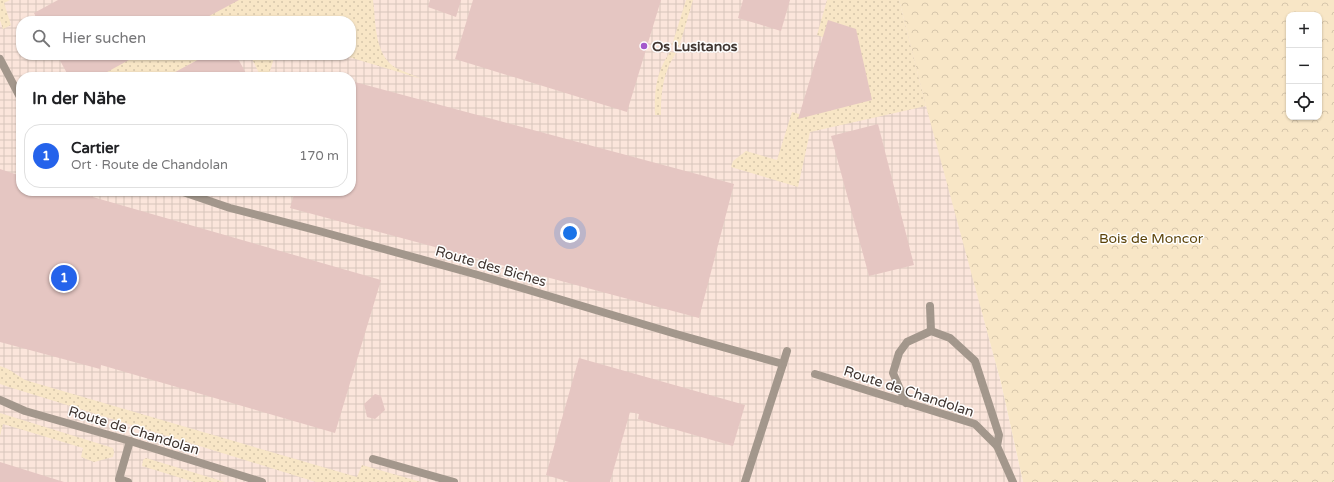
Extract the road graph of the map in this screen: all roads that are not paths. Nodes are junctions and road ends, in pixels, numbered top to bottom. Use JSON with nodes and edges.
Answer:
{"nodes":[{"id":1,"x":0,"y":59,"type":"edge"},
{"id":2,"x":16,"y":89,"type":"edge"},
{"id":3,"x":195,"y":196,"type":"edge"},
{"id":4,"x":930,"y":306,"type":"dead end"},
{"id":5,"x":931,"y":331,"type":"junction"},
{"id":6,"x":787,"y":351,"type":"dead end"},
{"id":7,"x":783,"y":364,"type":"junction"},
{"id":8,"x":814,"y":374,"type":"dead end"},
{"id":9,"x":0,"y":400,"type":"edge"},
{"id":10,"x":906,"y":403,"type":"junction"},
{"id":11,"x":130,"y":441,"type":"junction"},
{"id":12,"x":997,"y":446,"type":"junction"},
{"id":13,"x":373,"y":459,"type":"dead end"},
{"id":14,"x":128,"y":482,"type":"edge"},
{"id":15,"x":262,"y":482,"type":"edge"},
{"id":16,"x":454,"y":482,"type":"edge"},
{"id":17,"x":745,"y":482,"type":"edge"},
{"id":18,"x":1013,"y":482,"type":"edge"}],
"edges":[{"from":1,"to":2,"type":"street"},
{"from":3,"to":7,"type":"street","name":"Route des Biches"},
{"from":4,"to":5,"type":"street"},
{"from":5,"to":10,"type":"street"},
{"from":5,"to":12,"type":"street"},
{"from":6,"to":7,"type":"street"},
{"from":7,"to":17,"type":"street"},
{"from":8,"to":10,"type":"street","name":"Route de Chandolan"},
{"from":9,"to":11,"type":"street","name":"Route de Chandolan"},
{"from":10,"to":12,"type":"street","name":"Route de Chandolan"},
{"from":11,"to":14,"type":"street"},
{"from":11,"to":15,"type":"street","name":"Route de Chandolan"},
{"from":12,"to":18,"type":"street","name":"Route de Chandolan"},
{"from":13,"to":16,"type":"street"}]}
